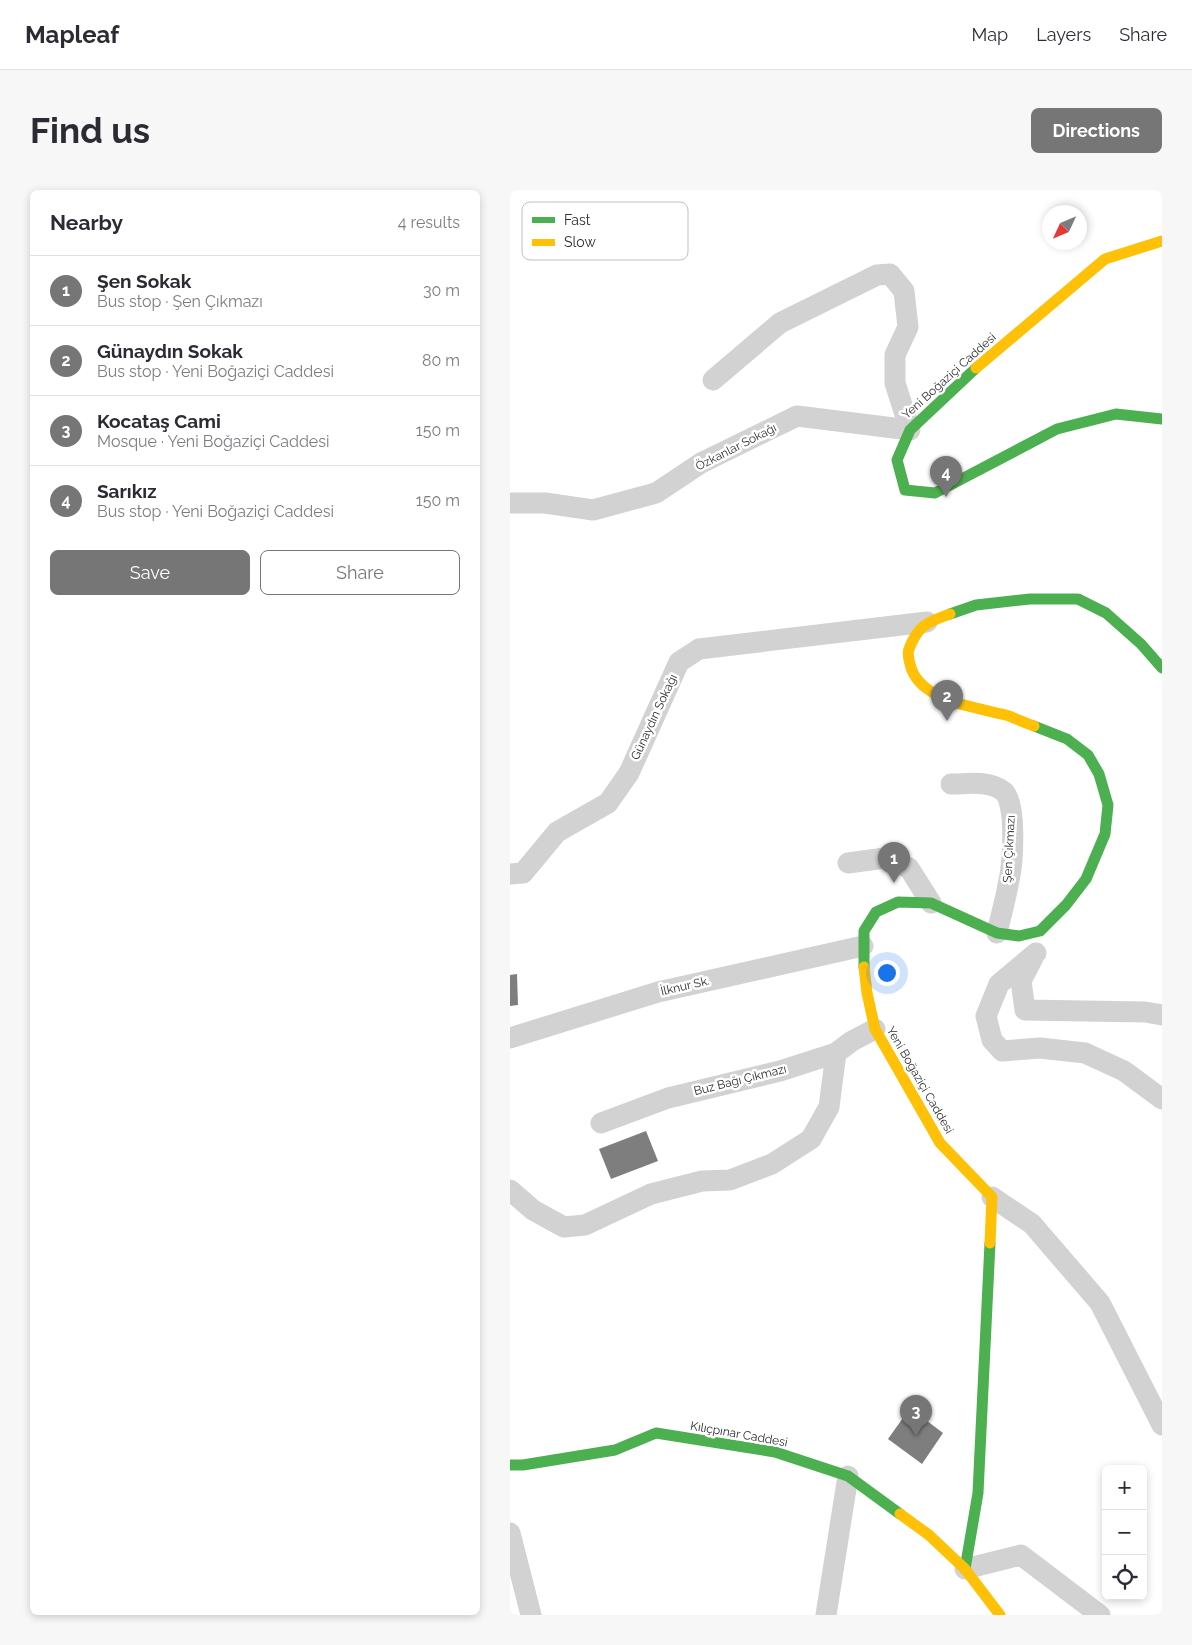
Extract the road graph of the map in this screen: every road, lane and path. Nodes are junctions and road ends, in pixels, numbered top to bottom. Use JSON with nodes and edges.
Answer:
{"nodes":[{"id":1,"x":1162,"y":241,"type":"edge"},
{"id":2,"x":713,"y":380,"type":"dead end"},
{"id":3,"x":1162,"y":419,"type":"edge"},
{"id":4,"x":910,"y":430,"type":"junction"},
{"id":5,"x":510,"y":503,"type":"edge"},
{"id":6,"x":927,"y":622,"type":"junction"},
{"id":7,"x":1162,"y":668,"type":"edge"},
{"id":8,"x":950,"y":784,"type":"dead end"},
{"id":9,"x":848,"y":863,"type":"dead end"},
{"id":10,"x":510,"y":874,"type":"edge"},
{"id":11,"x":931,"y":903,"type":"junction"},
{"id":12,"x":1040,"y":931,"type":"junction"},
{"id":13,"x":997,"y":933,"type":"junction"},
{"id":14,"x":863,"y":946,"type":"junction"},
{"id":15,"x":1036,"y":953,"type":"junction"},
{"id":16,"x":1162,"y":1015,"type":"edge"},
{"id":17,"x":875,"y":1029,"type":"junction"},
{"id":18,"x":510,"y":1038,"type":"edge"},
{"id":19,"x":836,"y":1053,"type":"junction"},
{"id":20,"x":1162,"y":1099,"type":"edge"},
{"id":21,"x":601,"y":1122,"type":"dead end"},
{"id":22,"x":510,"y":1190,"type":"edge"},
{"id":23,"x":992,"y":1196,"type":"junction"},
{"id":24,"x":1162,"y":1426,"type":"edge"},
{"id":25,"x":510,"y":1465,"type":"edge"},
{"id":26,"x":848,"y":1476,"type":"junction"},
{"id":27,"x":510,"y":1533,"type":"edge"},
{"id":28,"x":965,"y":1569,"type":"junction"},
{"id":29,"x":531,"y":1615,"type":"edge"},
{"id":30,"x":826,"y":1615,"type":"edge"},
{"id":31,"x":1000,"y":1615,"type":"edge"},
{"id":32,"x":1100,"y":1615,"type":"edge"}],
"edges":[{"from":1,"to":4,"type":"street","name":"Yeni Boğaziçi Caddesi"},
{"from":2,"to":4,"type":"street"},
{"from":3,"to":4,"type":"street","name":"Yeni Boğaziçi Caddesi"},
{"from":4,"to":5,"type":"street","name":"Özkanlar Sokağı"},
{"from":6,"to":7,"type":"street"},
{"from":6,"to":10,"type":"street","name":"Günaydın Sokağı"},
{"from":6,"to":12,"type":"street"},
{"from":8,"to":13,"type":"street","name":"Şen Çıkmazı"},
{"from":9,"to":11,"type":"street"},
{"from":11,"to":13,"type":"street","name":"Yeni Boğaziçi Caddesi"},
{"from":11,"to":14,"type":"street","name":"Yeni Boğaziçi Caddesi"},
{"from":12,"to":13,"type":"street","name":"Yeni Boğaziçi Caddesi"},
{"from":12,"to":15,"type":"street"},
{"from":14,"to":17,"type":"street","name":"Yeni Boğaziçi Caddesi"},
{"from":14,"to":18,"type":"street","name":"İlknur Sk."},
{"from":15,"to":16,"type":"street"},
{"from":15,"to":20,"type":"street"},
{"from":17,"to":19,"type":"street","name":"Buz Bağı Çıkmazı"},
{"from":17,"to":23,"type":"street","name":"Yeni Boğaziçi Caddesi"},
{"from":19,"to":21,"type":"street","name":"Buz Bağı Çıkmazı"},
{"from":19,"to":22,"type":"street"},
{"from":23,"to":24,"type":"street"},
{"from":23,"to":28,"type":"street"},
{"from":25,"to":26,"type":"street","name":"Kılıçpınar Caddesi"},
{"from":26,"to":28,"type":"street","name":"Kılıçpınar Caddesi"},
{"from":26,"to":30,"type":"street"},
{"from":27,"to":29,"type":"street"},
{"from":28,"to":31,"type":"street","name":"Kılıçpınar Caddesi"},
{"from":28,"to":32,"type":"street"}]}
